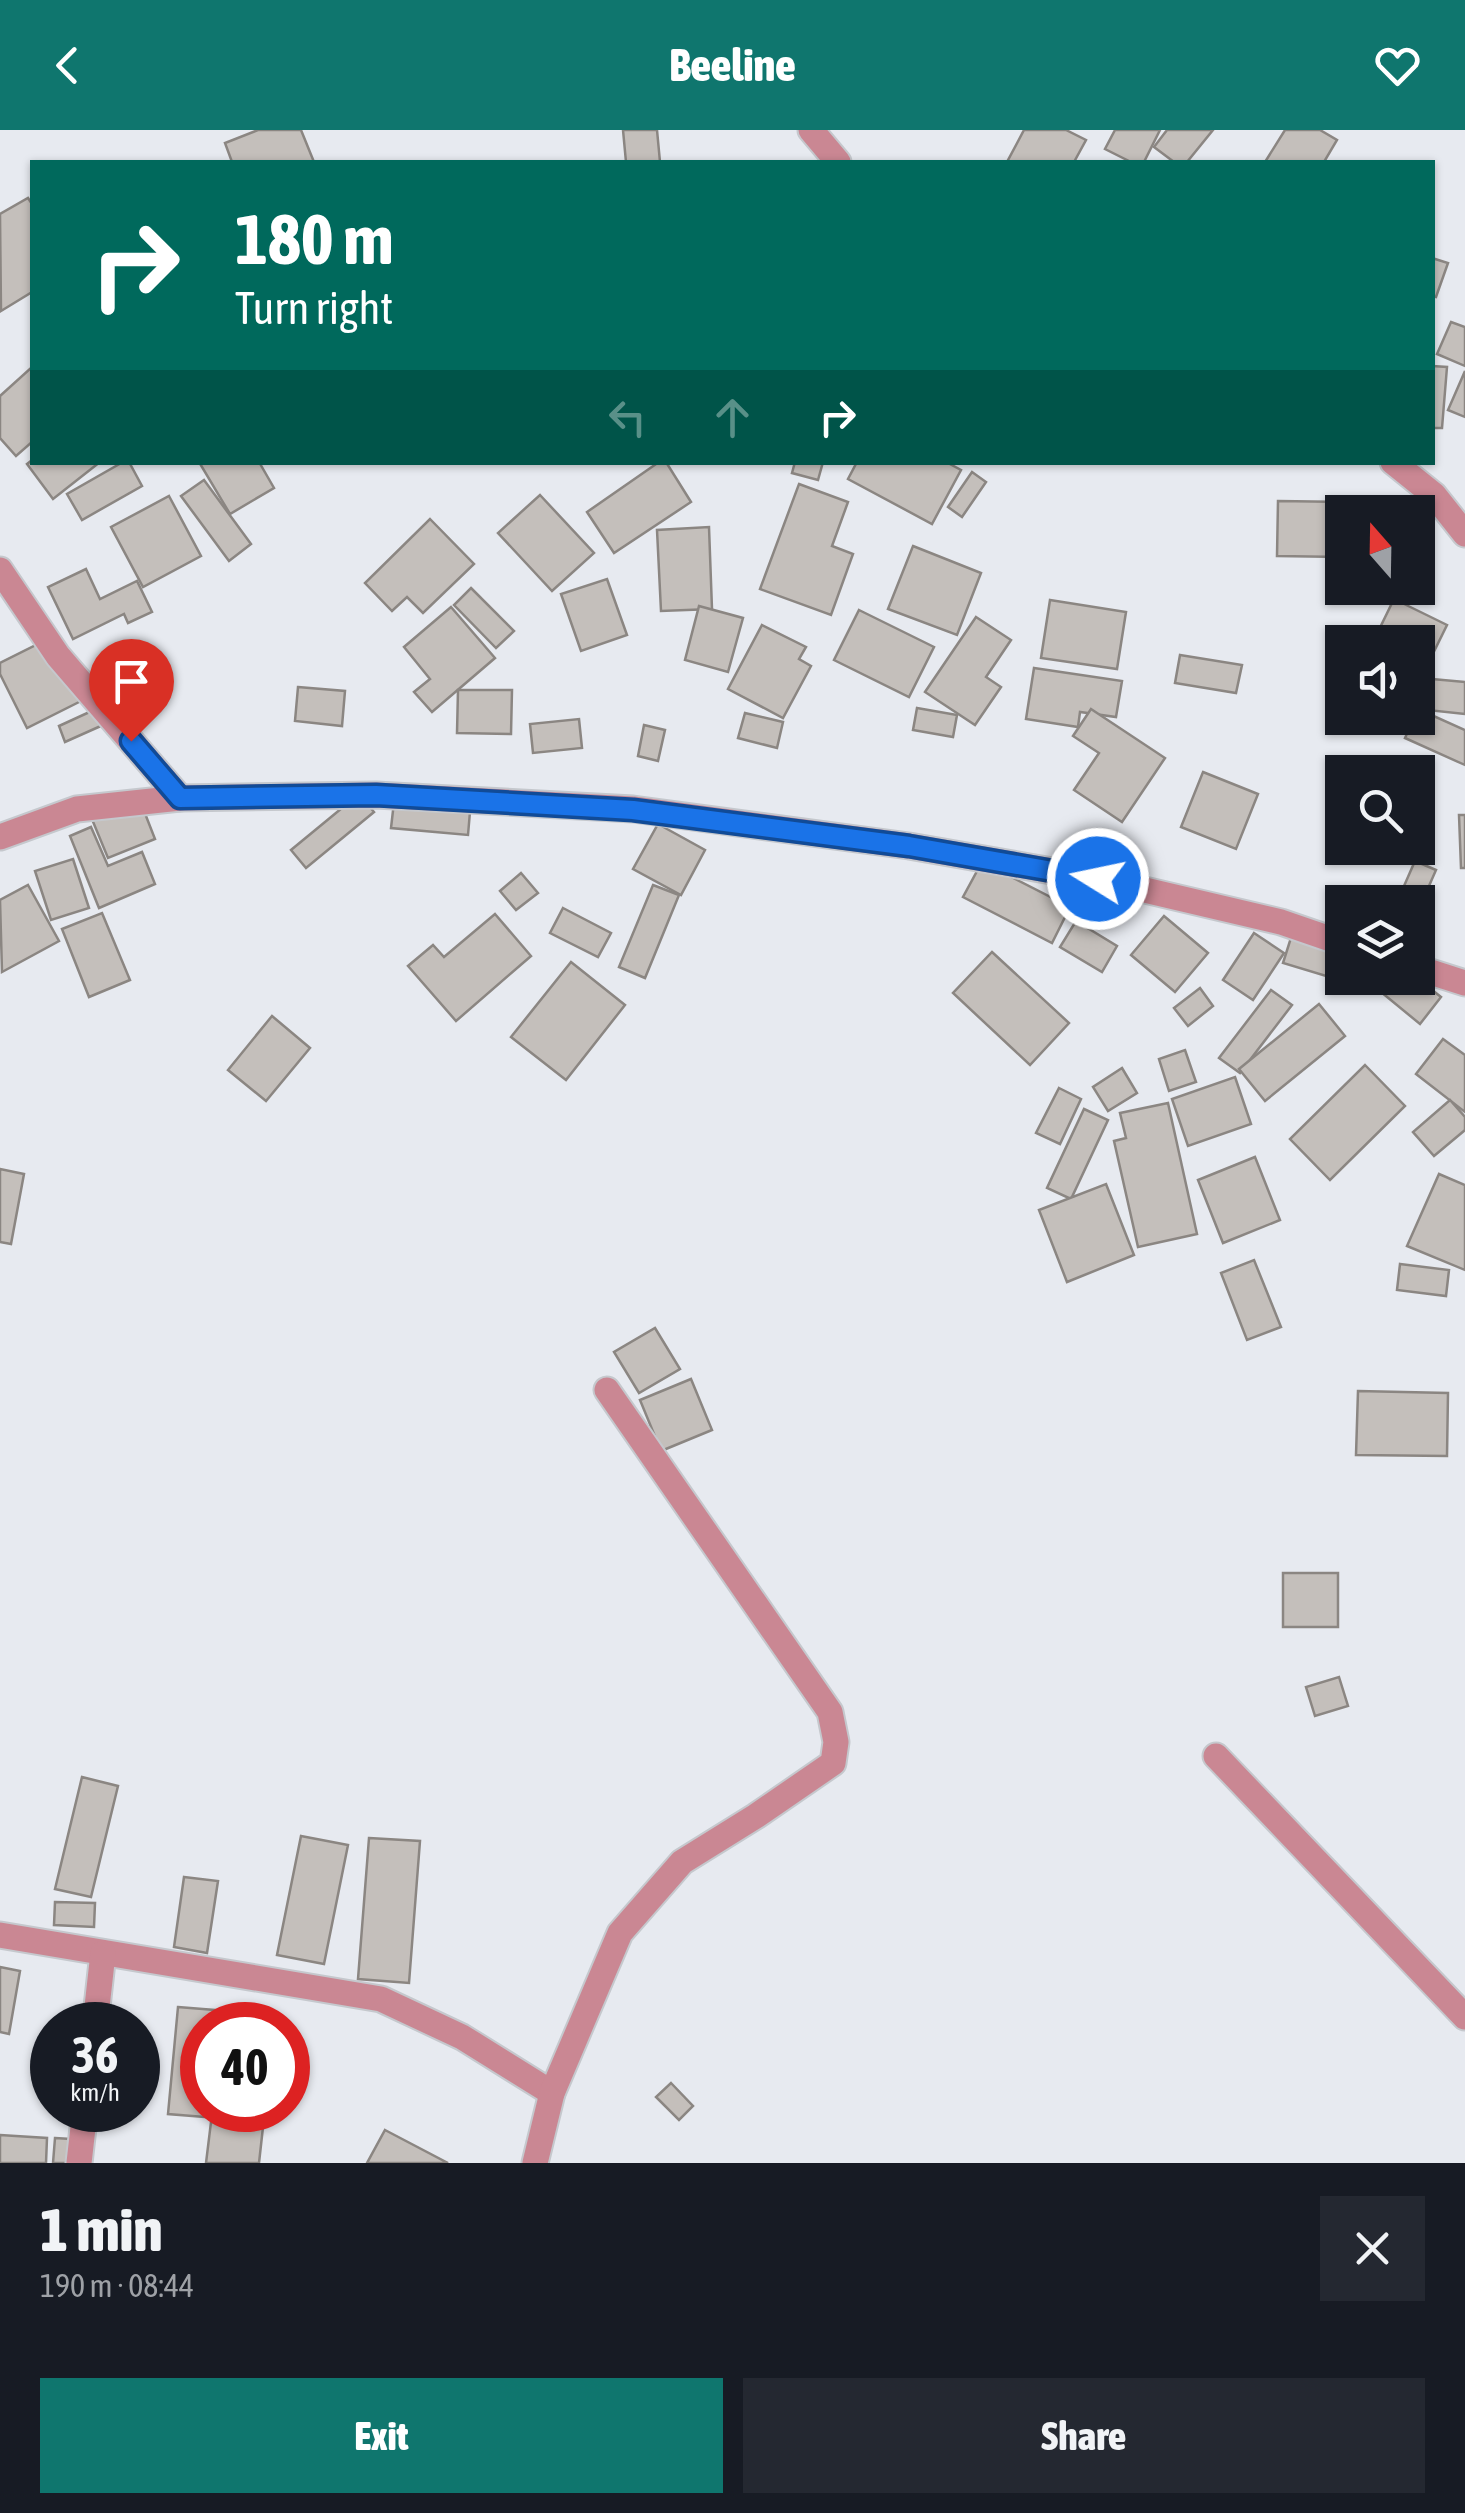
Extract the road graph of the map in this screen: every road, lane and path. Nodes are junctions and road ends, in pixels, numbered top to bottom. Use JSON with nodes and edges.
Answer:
{"nodes":[{"id":1,"x":811,"y":130,"type":"edge"},
{"id":2,"x":836,"y":160,"type":"edge"},
{"id":3,"x":1398,"y":465,"type":"edge"},
{"id":4,"x":1465,"y":534,"type":"edge"},
{"id":5,"x":0,"y":570,"type":"edge"},
{"id":6,"x":180,"y":798,"type":"junction"},
{"id":7,"x":0,"y":837,"type":"edge"},
{"id":8,"x":1325,"y":937,"type":"edge"},
{"id":9,"x":1435,"y":973,"type":"edge"},
{"id":10,"x":1465,"y":983,"type":"edge"},
{"id":11,"x":607,"y":1390,"type":"dead end"},
{"id":12,"x":1216,"y":1756,"type":"dead end"},
{"id":13,"x":0,"y":1935,"type":"edge"},
{"id":14,"x":103,"y":1952,"type":"junction"},
{"id":15,"x":98,"y":2002,"type":"edge"},
{"id":16,"x":1465,"y":2017,"type":"edge"},
{"id":17,"x":552,"y":2093,"type":"junction"},
{"id":18,"x":83,"y":2132,"type":"edge"},
{"id":19,"x":80,"y":2163,"type":"edge"},
{"id":20,"x":534,"y":2163,"type":"edge"}],
"edges":[{"from":1,"to":2,"type":"street"},
{"from":3,"to":4,"type":"street"},
{"from":5,"to":6,"type":"street"},
{"from":6,"to":7,"type":"street"},
{"from":6,"to":8,"type":"street"},
{"from":9,"to":10,"type":"street"},
{"from":11,"to":17,"type":"street"},
{"from":12,"to":16,"type":"street"},
{"from":13,"to":14,"type":"street"},
{"from":14,"to":15,"type":"street"},
{"from":14,"to":17,"type":"street"},
{"from":17,"to":20,"type":"street"},
{"from":18,"to":19,"type":"street"}]}
